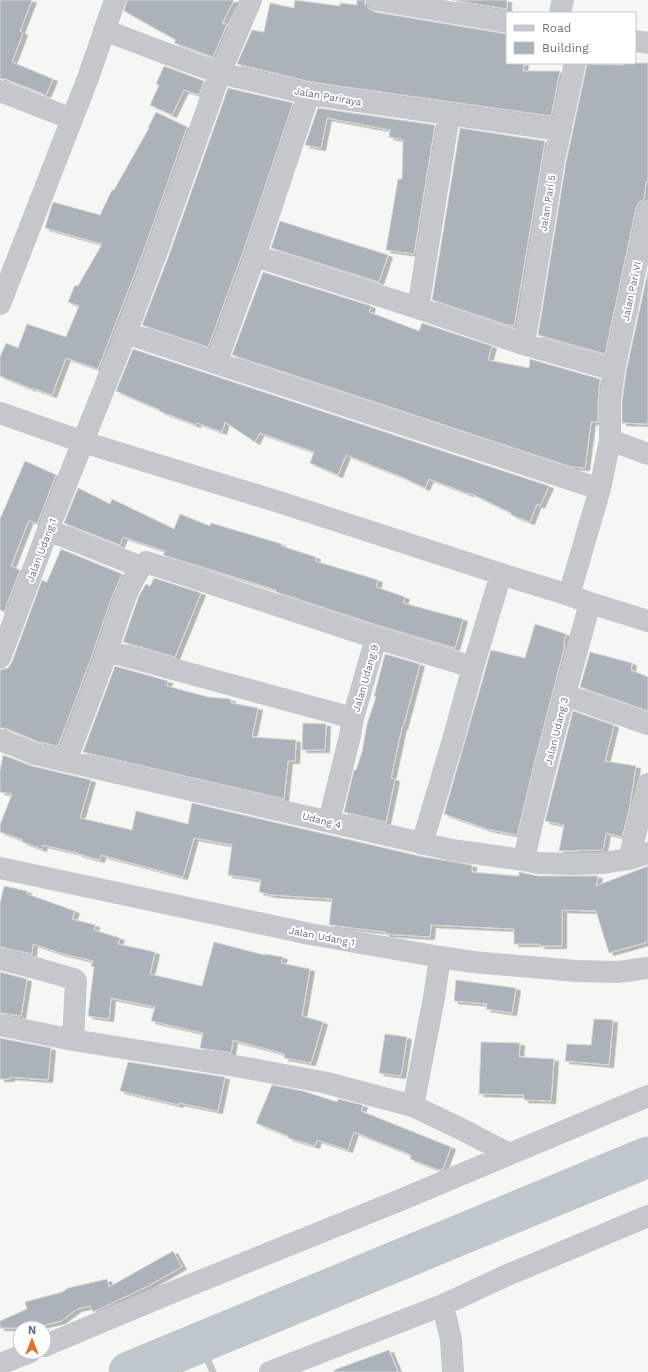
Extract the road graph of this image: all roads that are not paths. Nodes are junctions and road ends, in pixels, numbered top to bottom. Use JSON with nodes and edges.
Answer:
{"nodes":[{"id":1,"x":115,"y":0,"type":"edge"},
{"id":2,"x":251,"y":0,"type":"edge"},
{"id":3,"x":377,"y":0,"type":"edge"},
{"id":4,"x":563,"y":0,"type":"edge"},
{"id":5,"x":560,"y":12,"type":"edge"},
{"id":6,"x":506,"y":22,"type":"edge"},
{"id":7,"x":104,"y":30,"type":"junction"},
{"id":8,"x":636,"y":41,"type":"edge"},
{"id":9,"x":648,"y":43,"type":"edge"},
{"id":10,"x":575,"y":64,"type":"edge"},
{"id":11,"x":220,"y":73,"type":"junction"},
{"id":12,"x":0,"y":91,"type":"edge"},
{"id":13,"x":309,"y":94,"type":"junction"},
{"id":14,"x":450,"y":115,"type":"junction"},
{"id":15,"x":72,"y":119,"type":"junction"},
{"id":16,"x":560,"y":130,"type":"junction"},
{"id":17,"x":647,"y":216,"type":"edge"},
{"id":18,"x":255,"y":256,"type":"junction"},
{"id":19,"x":0,"y":304,"type":"edge"},
{"id":20,"x":418,"y":308,"type":"junction"},
{"id":21,"x":126,"y":333,"type":"junction"},
{"id":22,"x":523,"y":344,"type":"junction"},
{"id":23,"x":216,"y":363,"type":"junction"},
{"id":24,"x":614,"y":370,"type":"junction"},
{"id":25,"x":0,"y":413,"type":"edge"},
{"id":26,"x":610,"y":440,"type":"junction"},
{"id":27,"x":83,"y":442,"type":"junction"},
{"id":28,"x":648,"y":454,"type":"edge"},
{"id":29,"x":600,"y":489,"type":"junction"},
{"id":30,"x":48,"y":530,"type":"junction"},
{"id":31,"x":140,"y":567,"type":"junction"},
{"id":32,"x":501,"y":574,"type":"junction"},
{"id":33,"x":569,"y":594,"type":"junction"},
{"id":34,"x":590,"y":603,"type":"junction"},
{"id":35,"x":648,"y":621,"type":"edge"},
{"id":36,"x":376,"y":638,"type":"junction"},
{"id":37,"x":107,"y":652,"type":"junction"},
{"id":38,"x":0,"y":658,"type":"edge"},
{"id":39,"x":473,"y":667,"type":"junction"},
{"id":40,"x":565,"y":695,"type":"junction"},
{"id":41,"x":353,"y":718,"type":"junction"},
{"id":42,"x":648,"y":724,"type":"edge"},
{"id":43,"x":0,"y":740,"type":"edge"},
{"id":44,"x":66,"y":761,"type":"junction"},
{"id":45,"x":648,"y":784,"type":"edge"},
{"id":46,"x":330,"y":821,"type":"junction"},
{"id":47,"x":422,"y":844,"type":"junction"},
{"id":48,"x":638,"y":856,"type":"edge"},
{"id":49,"x":524,"y":860,"type":"junction"},
{"id":50,"x":0,"y":868,"type":"edge"},
{"id":51,"x":440,"y":957,"type":"junction"},
{"id":52,"x":0,"y":959,"type":"edge"},
{"id":53,"x":648,"y":968,"type":"edge"},
{"id":54,"x":0,"y":1025,"type":"edge"},
{"id":55,"x":73,"y":1040,"type":"junction"},
{"id":56,"x":648,"y":1096,"type":"edge"},
{"id":57,"x":414,"y":1106,"type":"junction"},
{"id":58,"x":509,"y":1154,"type":"junction"},
{"id":59,"x":648,"y":1216,"type":"edge"},
{"id":60,"x":444,"y":1305,"type":"junction"},
{"id":61,"x":52,"y":1343,"type":"edge"},
{"id":62,"x":12,"y":1359,"type":"edge"},
{"id":63,"x":0,"y":1364,"type":"edge"},
{"id":64,"x":272,"y":1372,"type":"edge"},
{"id":65,"x":454,"y":1372,"type":"edge"}],
"edges":[{"from":1,"to":7,"type":"street"},
{"from":2,"to":11,"type":"street","name":"Jalan Udang 1"},
{"from":3,"to":6,"type":"street"},
{"from":4,"to":5,"type":"street"},
{"from":7,"to":11,"type":"street","name":"Jalan Pariraya"},
{"from":7,"to":15,"type":"street"},
{"from":8,"to":9,"type":"street"},
{"from":10,"to":16,"type":"street","name":"Jalan Pari 5"},
{"from":11,"to":13,"type":"street","name":"Jalan Pariraya"},
{"from":11,"to":21,"type":"street","name":"Jalan Udang 1"},
{"from":12,"to":15,"type":"street"},
{"from":13,"to":14,"type":"street","name":"Jalan Pariraya"},
{"from":13,"to":18,"type":"street"},
{"from":14,"to":16,"type":"street","name":"Jalan Pariraya"},
{"from":14,"to":20,"type":"street"},
{"from":15,"to":19,"type":"street"},
{"from":16,"to":22,"type":"street","name":"Jalan Pari 5"},
{"from":17,"to":24,"type":"street","name":"Jalan Pari VI"},
{"from":18,"to":20,"type":"street"},
{"from":18,"to":23,"type":"street"},
{"from":20,"to":22,"type":"street"},
{"from":21,"to":23,"type":"street"},
{"from":21,"to":27,"type":"street","name":"Jalan Udang 1"},
{"from":22,"to":24,"type":"street"},
{"from":23,"to":29,"type":"street"},
{"from":24,"to":26,"type":"street","name":"Jalan Pari VI"},
{"from":25,"to":27,"type":"street"},
{"from":26,"to":28,"type":"street"},
{"from":26,"to":29,"type":"street","name":"Jalan Pari VI"},
{"from":27,"to":30,"type":"street","name":"Jalan Udang 1"},
{"from":27,"to":32,"type":"street"},
{"from":29,"to":33,"type":"street","name":"Jalan Pari VI"},
{"from":30,"to":31,"type":"street"},
{"from":30,"to":38,"type":"street","name":"Jalan Udang 1"},
{"from":31,"to":36,"type":"street"},
{"from":31,"to":37,"type":"street"},
{"from":32,"to":33,"type":"street"},
{"from":32,"to":39,"type":"street"},
{"from":33,"to":34,"type":"street"},
{"from":34,"to":35,"type":"street"},
{"from":34,"to":40,"type":"street","name":"Jalan Udang 3"},
{"from":36,"to":39,"type":"street"},
{"from":36,"to":41,"type":"street","name":"Jalan Udang 9"},
{"from":37,"to":41,"type":"street"},
{"from":37,"to":44,"type":"street"},
{"from":39,"to":47,"type":"street"},
{"from":40,"to":42,"type":"street"},
{"from":40,"to":49,"type":"street","name":"Jalan Udang 3"},
{"from":41,"to":46,"type":"street","name":"Jalan Udang 9"},
{"from":43,"to":44,"type":"street","name":"Udang 4"},
{"from":44,"to":46,"type":"street","name":"Udang 4"},
{"from":45,"to":48,"type":"street"},
{"from":46,"to":47,"type":"street","name":"Udang 4"},
{"from":47,"to":49,"type":"street","name":"Udang 4"},
{"from":48,"to":49,"type":"street","name":"Udang 4"},
{"from":50,"to":51,"type":"street","name":"Jalan Udang 1"},
{"from":51,"to":53,"type":"street","name":"Jalan Udang 1"},
{"from":51,"to":57,"type":"street"},
{"from":52,"to":55,"type":"street"},
{"from":54,"to":55,"type":"street"},
{"from":55,"to":57,"type":"street"},
{"from":56,"to":58,"type":"street"},
{"from":57,"to":58,"type":"street"},
{"from":58,"to":61,"type":"street"},
{"from":59,"to":60,"type":"street"},
{"from":60,"to":64,"type":"street"},
{"from":60,"to":65,"type":"street"},
{"from":62,"to":63,"type":"street"}]}
